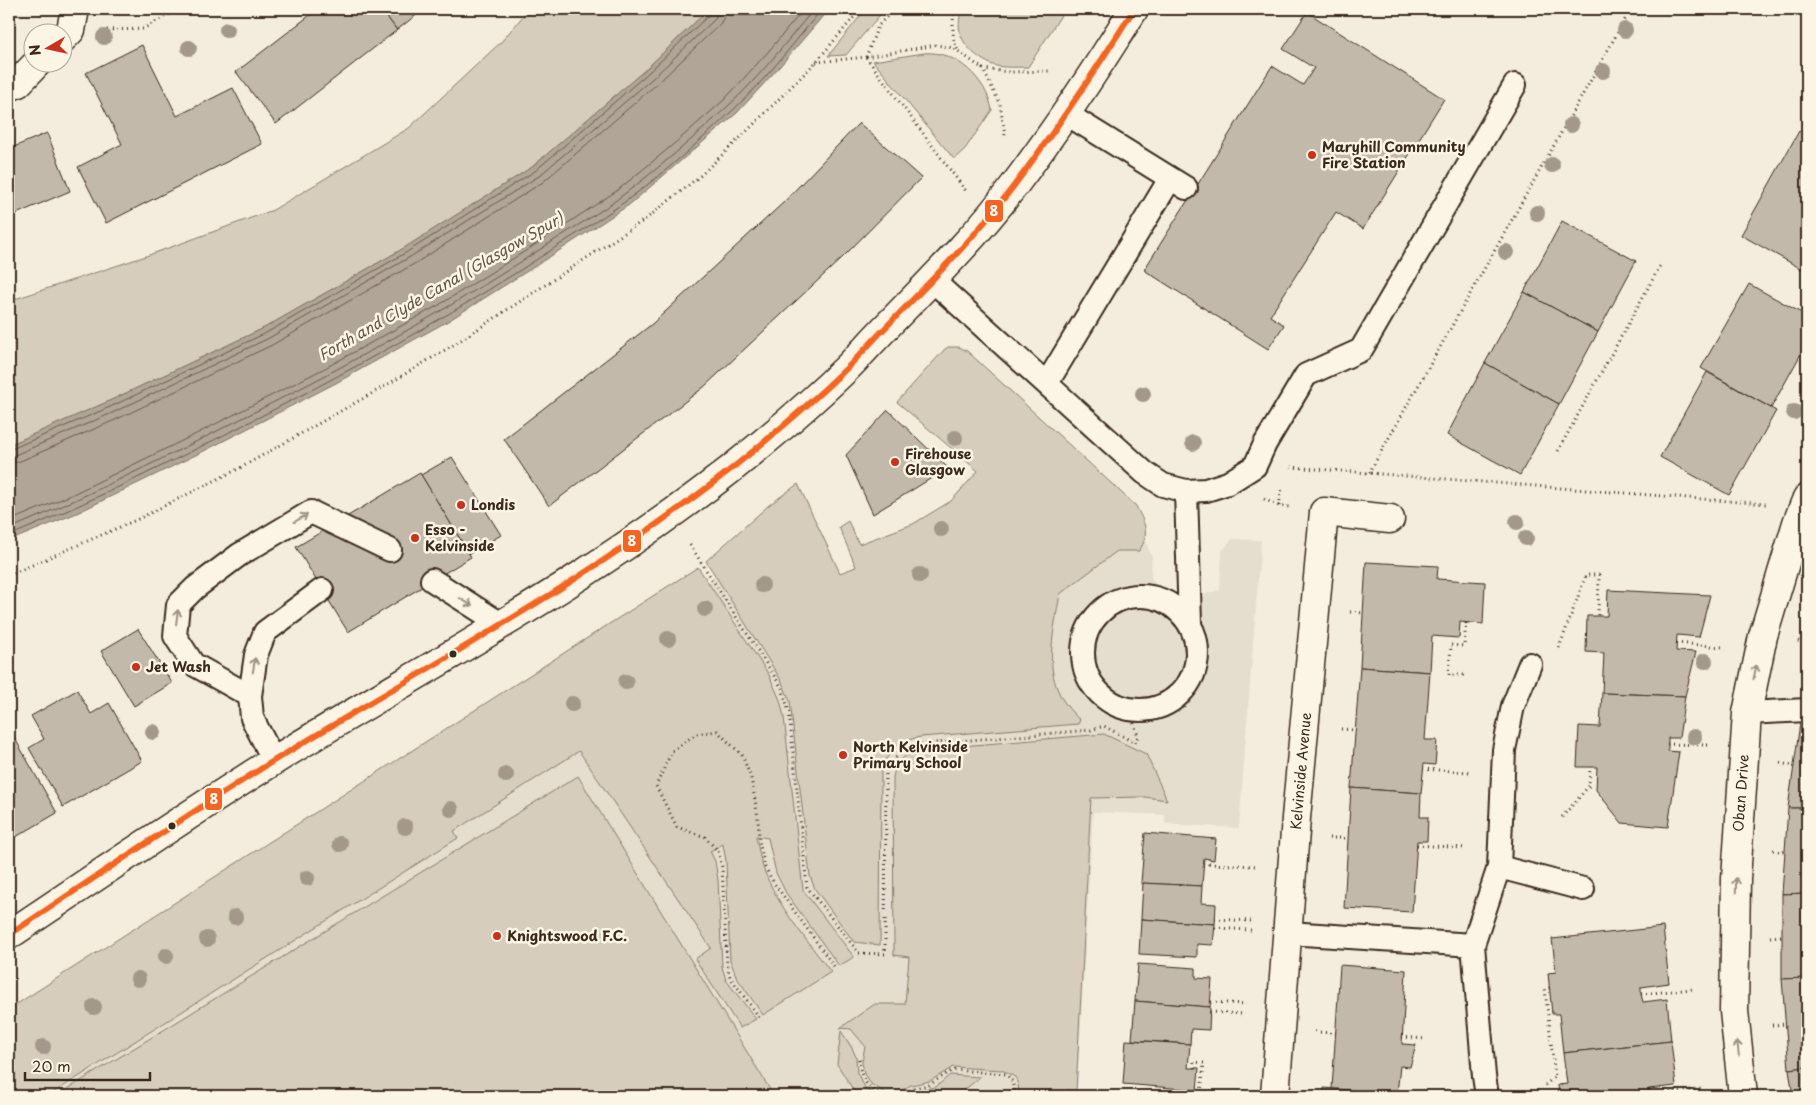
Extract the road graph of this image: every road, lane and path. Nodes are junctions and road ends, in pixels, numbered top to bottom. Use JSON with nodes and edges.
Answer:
{"nodes":[{"id":1,"x":178,"y":9,"type":"edge"},
{"id":2,"x":861,"y":9,"type":"edge"},
{"id":3,"x":894,"y":9,"type":"edge"},
{"id":4,"x":954,"y":9,"type":"edge"},
{"id":5,"x":1134,"y":9,"type":"edge"},
{"id":6,"x":1631,"y":9,"type":"edge"},
{"id":7,"x":72,"y":26,"type":"edge"},
{"id":8,"x":958,"y":51,"type":"junction"},
{"id":9,"x":866,"y":57,"type":"junction"},
{"id":10,"x":816,"y":62,"type":"junction"},
{"id":11,"x":983,"y":69,"type":"junction"},
{"id":12,"x":1094,"y":71,"type":"junction"},
{"id":13,"x":28,"y":72,"type":"edge"},
{"id":14,"x":1515,"y":85,"type":"dead end"},
{"id":15,"x":9,"y":87,"type":"edge"},
{"id":16,"x":1065,"y":113,"type":"junction"},
{"id":17,"x":1012,"y":188,"type":"junction"},
{"id":18,"x":987,"y":219,"type":"junction"},
{"id":19,"x":1660,"y":266,"type":"dead end"},
{"id":20,"x":932,"y":280,"type":"junction"},
{"id":21,"x":1047,"y":383,"type":"junction"},
{"id":22,"x":1558,"y":451,"type":"dead end"},
{"id":23,"x":1255,"y":466,"type":"junction"},
{"id":24,"x":1369,"y":473,"type":"junction"},
{"id":25,"x":1228,"y":483,"type":"junction"},
{"id":26,"x":1186,"y":491,"type":"junction"},
{"id":27,"x":1807,"y":498,"type":"edge"},
{"id":28,"x":1324,"y":512,"type":"junction"},
{"id":29,"x":670,"y":514,"type":"junction"},
{"id":30,"x":1390,"y":519,"type":"dead end"},
{"id":31,"x":1797,"y":523,"type":"junction"},
{"id":32,"x":390,"y":550,"type":"dead end"},
{"id":33,"x":9,"y":575,"type":"edge"},
{"id":34,"x":432,"y":580,"type":"dead end"},
{"id":35,"x":322,"y":590,"type":"dead end"},
{"id":36,"x":1598,"y":616,"type":"dead end"},
{"id":37,"x":1190,"y":623,"type":"junction"},
{"id":38,"x":1466,"y":623,"type":"dead end"},
{"id":39,"x":501,"y":624,"type":"junction"},
{"id":40,"x":1676,"y":643,"type":"dead end"},
{"id":41,"x":1726,"y":647,"type":"dead end"},
{"id":42,"x":1556,"y":654,"type":"dead end"},
{"id":43,"x":1530,"y":664,"type":"dead end"},
{"id":44,"x":1466,"y":675,"type":"dead end"},
{"id":45,"x":250,"y":696,"type":"junction"},
{"id":46,"x":1130,"y":710,"type":"junction"},
{"id":47,"x":1807,"y":710,"type":"edge"},
{"id":48,"x":1747,"y":713,"type":"junction"},
{"id":49,"x":1667,"y":744,"type":"dead end"},
{"id":50,"x":1708,"y":745,"type":"dead end"},
{"id":51,"x":274,"y":761,"type":"junction"},
{"id":52,"x":1590,"y":767,"type":"dead end"},
{"id":53,"x":1423,"y":769,"type":"dead end"},
{"id":54,"x":1477,"y":773,"type":"dead end"},
{"id":55,"x":1562,"y":817,"type":"dead end"},
{"id":56,"x":1417,"y":845,"type":"dead end"},
{"id":57,"x":1474,"y":848,"type":"dead end"},
{"id":58,"x":1210,"y":859,"type":"dead end"},
{"id":59,"x":1258,"y":866,"type":"dead end"},
{"id":60,"x":1499,"y":867,"type":"junction"},
{"id":61,"x":1583,"y":889,"type":"dead end"},
{"id":62,"x":1215,"y":919,"type":"dead end"},
{"id":63,"x":1253,"y":921,"type":"dead end"},
{"id":64,"x":1215,"y":928,"type":"dead end"},
{"id":65,"x":1253,"y":930,"type":"dead end"},
{"id":66,"x":1288,"y":933,"type":"junction"},
{"id":67,"x":9,"y":935,"type":"edge"},
{"id":68,"x":1473,"y":946,"type":"junction"},
{"id":69,"x":836,"y":969,"type":"dead end"},
{"id":70,"x":1550,"y":988,"type":"dead end"},
{"id":71,"x":1692,"y":989,"type":"dead end"},
{"id":72,"x":1641,"y":994,"type":"dead end"},
{"id":73,"x":1211,"y":1002,"type":"dead end"},
{"id":74,"x":1247,"y":1004,"type":"dead end"},
{"id":75,"x":1210,"y":1012,"type":"dead end"},
{"id":76,"x":1246,"y":1014,"type":"dead end"},
{"id":77,"x":759,"y":1017,"type":"dead end"},
{"id":78,"x":1402,"y":1037,"type":"dead end"},
{"id":79,"x":1425,"y":1039,"type":"dead end"},
{"id":80,"x":859,"y":1059,"type":"dead end"},
{"id":81,"x":1194,"y":1068,"type":"dead end"},
{"id":82,"x":1545,"y":1085,"type":"dead end"},
{"id":83,"x":1701,"y":1089,"type":"dead end"},
{"id":84,"x":1650,"y":1095,"type":"dead end"},
{"id":85,"x":883,"y":1096,"type":"edge"},
{"id":86,"x":900,"y":1096,"type":"edge"},
{"id":87,"x":1016,"y":1096,"type":"edge"},
{"id":88,"x":1238,"y":1096,"type":"edge"},
{"id":89,"x":1275,"y":1096,"type":"edge"},
{"id":90,"x":1487,"y":1096,"type":"edge"},
{"id":91,"x":1743,"y":1096,"type":"edge"}],
"edges":[{"from":1,"to":7,"type":"path"},
{"from":2,"to":10,"type":"path"},
{"from":3,"to":9,"type":"path"},
{"from":4,"to":8,"type":"path"},
{"from":5,"to":12,"type":"main road"},
{"from":6,"to":24,"type":"path"},
{"from":8,"to":9,"type":"path"},
{"from":8,"to":11,"type":"path"},
{"from":9,"to":10,"type":"path"},
{"from":9,"to":18,"type":"path"},
{"from":10,"to":33,"type":"path"},
{"from":11,"to":12,"type":"path"},
{"from":11,"to":17,"type":"path"},
{"from":12,"to":16,"type":"main road"},
{"from":13,"to":15,"type":"main road"},
{"from":14,"to":23,"type":"lane"},
{"from":16,"to":17,"type":"main road"},
{"from":16,"to":21,"type":"lane"},
{"from":17,"to":18,"type":"main road"},
{"from":18,"to":20,"type":"main road"},
{"from":19,"to":22,"type":"path"},
{"from":20,"to":21,"type":"lane"},
{"from":20,"to":29,"type":"main road"},
{"from":21,"to":26,"type":"lane"},
{"from":23,"to":24,"type":"path"},
{"from":23,"to":25,"type":"lane"},
{"from":24,"to":31,"type":"path"},
{"from":25,"to":26,"type":"lane"},
{"from":25,"to":28,"type":"path"},
{"from":26,"to":37,"type":"lane"},
{"from":27,"to":31,"type":"main road","name":"Oban Drive"},
{"from":28,"to":30,"type":"main road"},
{"from":28,"to":66,"type":"main road","name":"Kelvinside Avenue"},
{"from":29,"to":39,"type":"main road"},
{"from":29,"to":46,"type":"path"},
{"from":48,"to":31,"type":"main road","name":"Oban Drive","one_way":true},
{"from":45,"to":32,"type":"lane","one_way":true},
{"from":34,"to":39,"type":"lane","one_way":true},
{"from":45,"to":35,"type":"lane","one_way":true},
{"from":36,"to":42,"type":"path"},
{"from":37,"to":46,"type":"lane"},
{"from":37,"to":46,"type":"lane"},
{"from":38,"to":44,"type":"path"},
{"from":39,"to":51,"type":"main road"},
{"from":40,"to":41,"type":"path"},
{"from":43,"to":60,"type":"lane"},
{"from":45,"to":51,"type":"lane"},
{"from":47,"to":48,"type":"lane"},
{"from":91,"to":48,"type":"main road","name":"Oban Drive","one_way":true},
{"from":49,"to":50,"type":"path"},
{"from":51,"to":67,"type":"main road"},
{"from":52,"to":55,"type":"path"},
{"from":53,"to":54,"type":"path"},
{"from":56,"to":57,"type":"path"},
{"from":58,"to":59,"type":"path"},
{"from":60,"to":61,"type":"lane"},
{"from":60,"to":68,"type":"lane"},
{"from":62,"to":63,"type":"path"},
{"from":64,"to":65,"type":"path"},
{"from":66,"to":68,"type":"lane"},
{"from":66,"to":89,"type":"main road","name":"Kelvinside Avenue"},
{"from":68,"to":90,"type":"lane"},
{"from":69,"to":77,"type":"path"},
{"from":70,"to":82,"type":"path"},
{"from":71,"to":72,"type":"path"},
{"from":73,"to":74,"type":"path"},
{"from":75,"to":76,"type":"path"},
{"from":78,"to":79,"type":"path"},
{"from":80,"to":85,"type":"path"},
{"from":81,"to":88,"type":"path"},
{"from":83,"to":84,"type":"path"},
{"from":86,"to":87,"type":"path"}]}
